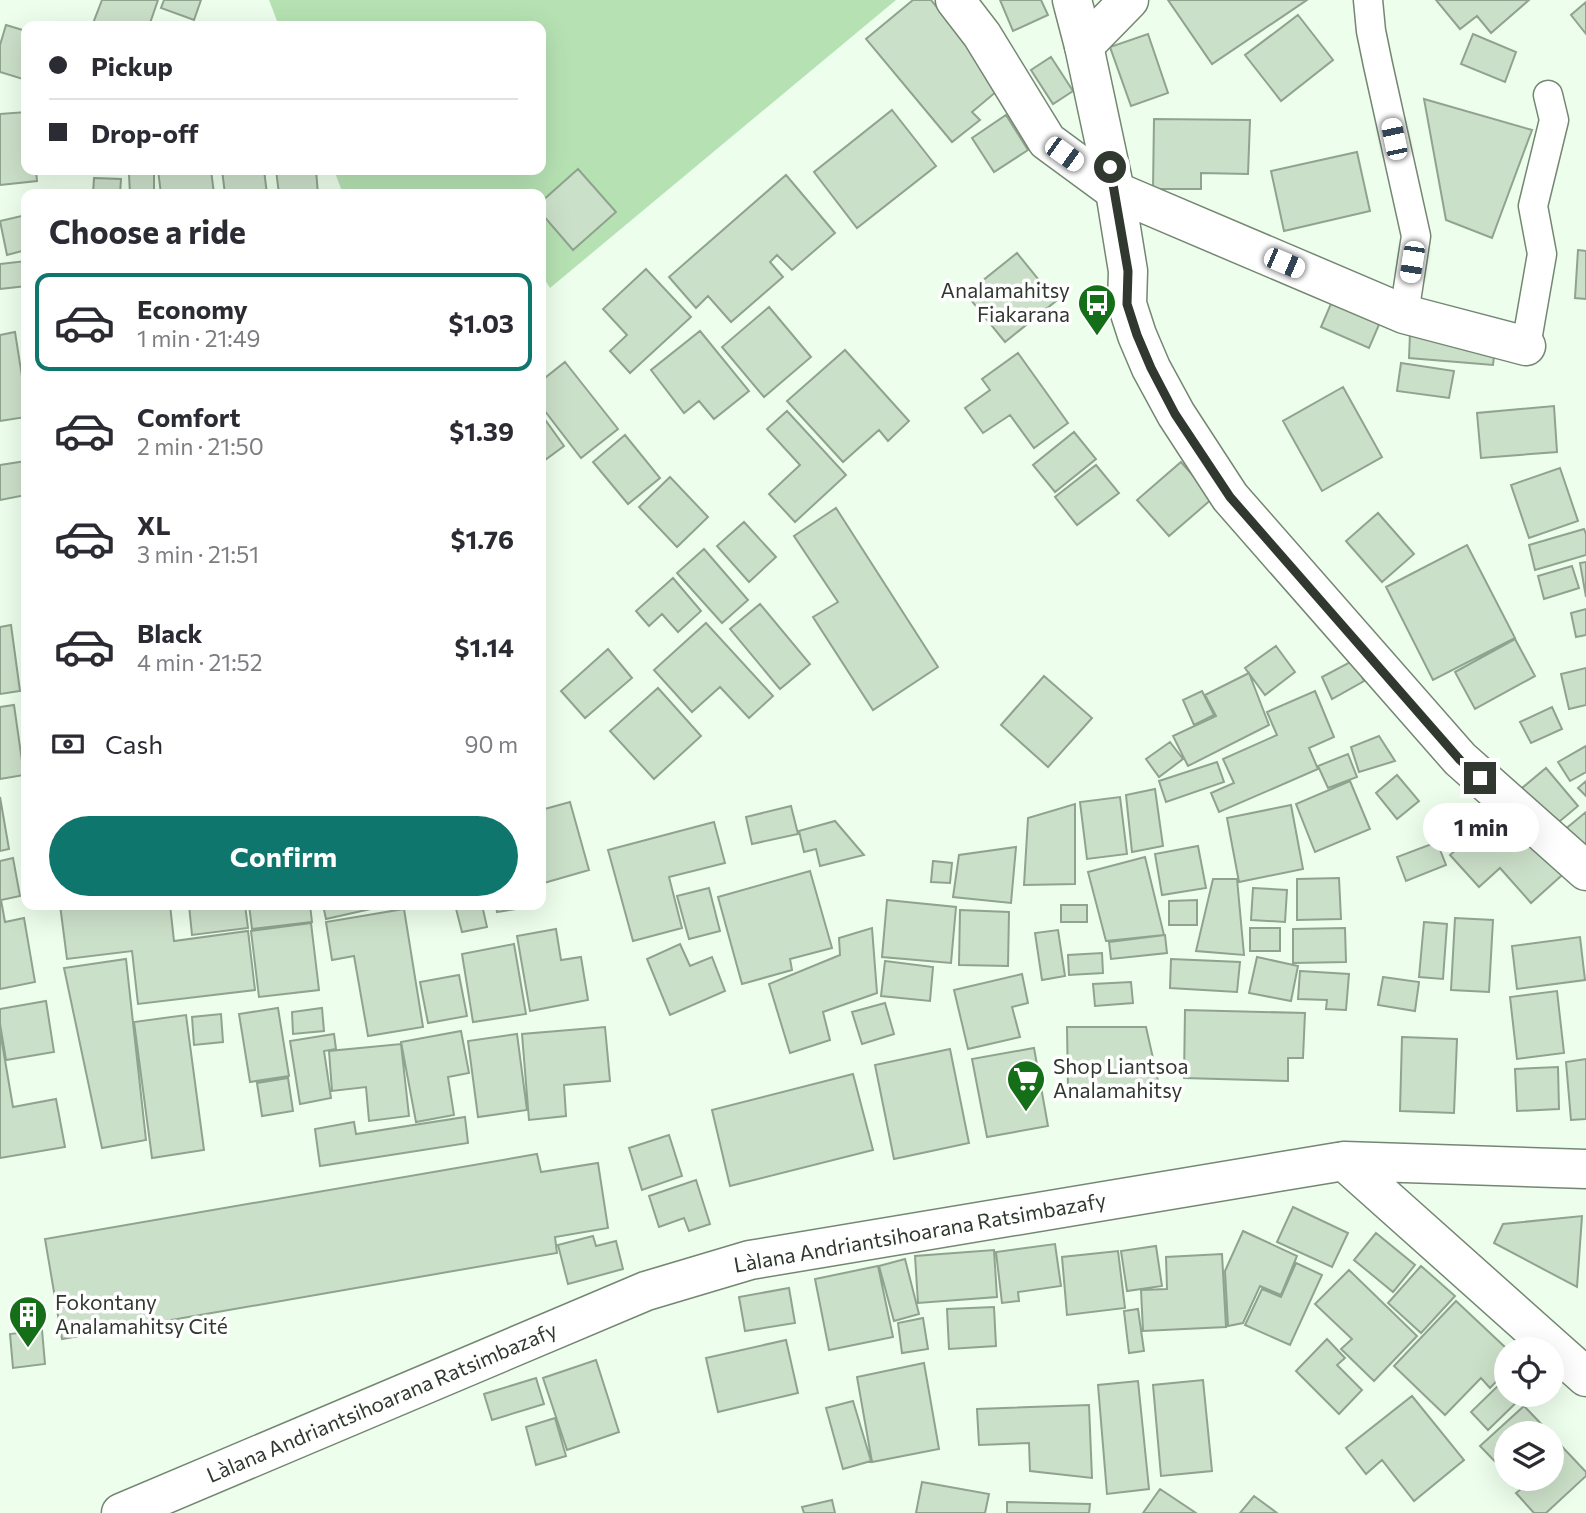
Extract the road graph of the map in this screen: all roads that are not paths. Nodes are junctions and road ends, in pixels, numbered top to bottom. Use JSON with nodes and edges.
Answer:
{"nodes":[{"id":1,"x":955,"y":0,"type":"edge"},
{"id":2,"x":1072,"y":0,"type":"edge"},
{"id":3,"x":1129,"y":0,"type":"edge"},
{"id":4,"x":1368,"y":0,"type":"edge"},
{"id":5,"x":1084,"y":46,"type":"junction"},
{"id":6,"x":1548,"y":95,"type":"dead end"},
{"id":7,"x":1115,"y":191,"type":"junction"},
{"id":8,"x":1404,"y":314,"type":"junction"},
{"id":9,"x":1526,"y":346,"type":"joint"},
{"id":10,"x":1586,"y":870,"type":"edge"},
{"id":11,"x":1344,"y":1161,"type":"junction"},
{"id":12,"x":1586,"y":1169,"type":"edge"},
{"id":13,"x":1586,"y":1377,"type":"edge"},
{"id":14,"x":121,"y":1513,"type":"edge"}],
"edges":[{"from":1,"to":7,"type":"main road"},
{"from":2,"to":5,"type":"main road"},
{"from":3,"to":5,"type":"main road"},
{"from":4,"to":8,"type":"lane"},
{"from":5,"to":7,"type":"main road"},
{"from":6,"to":9,"type":"lane"},
{"from":7,"to":8,"type":"main road"},
{"from":7,"to":10,"type":"main road"},
{"from":8,"to":9,"type":"main road"},
{"from":11,"to":12,"type":"main road","name":"Làlana Andriantsihoarana Ratsimbazafy"},
{"from":11,"to":13,"type":"main road"},
{"from":11,"to":14,"type":"main road","name":"Làlana Andriantsihoarana Ratsimbazafy"}]}
